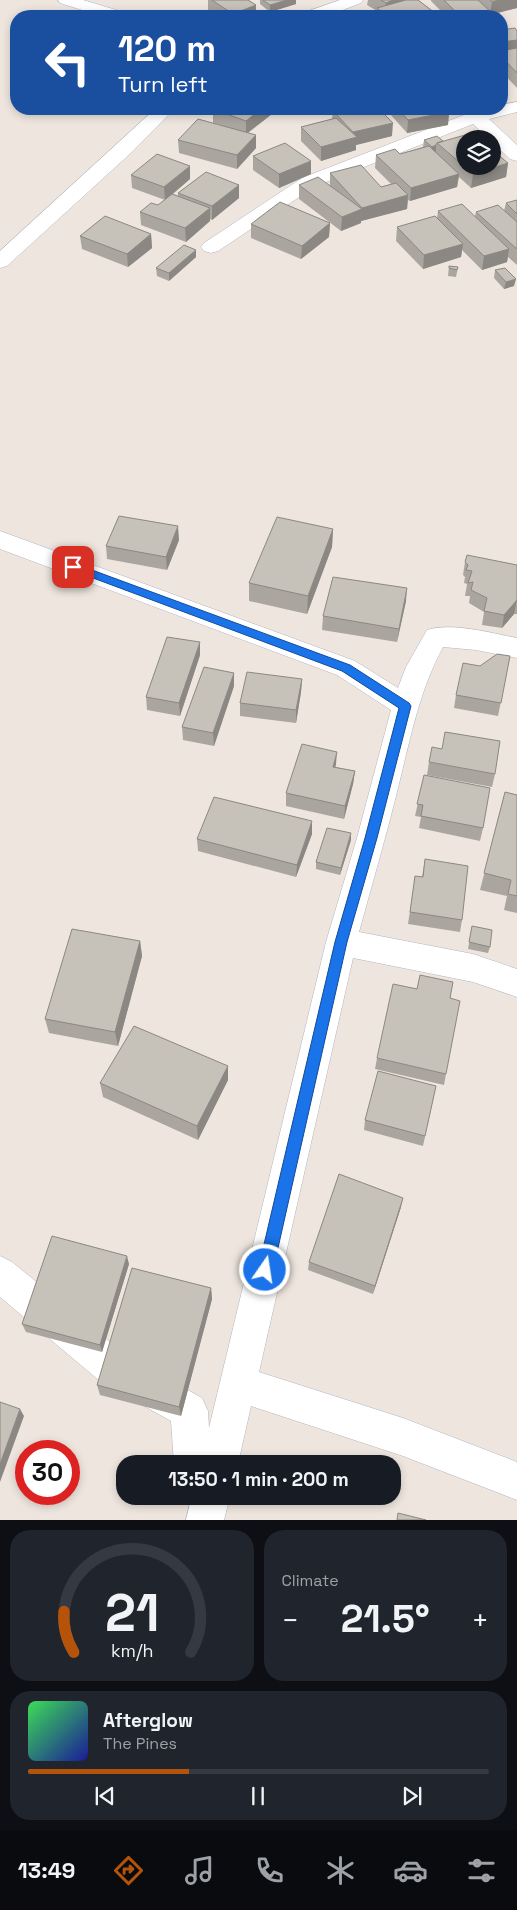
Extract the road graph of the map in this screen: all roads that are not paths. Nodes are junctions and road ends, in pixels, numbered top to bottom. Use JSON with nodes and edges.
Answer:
{"nodes":[{"id":1,"x":66,"y":0,"type":"edge"},
{"id":2,"x":306,"y":0,"type":"edge"},
{"id":3,"x":355,"y":0,"type":"edge"},
{"id":4,"x":98,"y":10,"type":"edge"},
{"id":5,"x":320,"y":10,"type":"edge"},
{"id":6,"x":328,"y":10,"type":"edge"},
{"id":7,"x":158,"y":115,"type":"edge"},
{"id":8,"x":467,"y":115,"type":"edge"},
{"id":9,"x":474,"y":115,"type":"edge"},
{"id":10,"x":517,"y":155,"type":"edge"},
{"id":11,"x":211,"y":247,"type":"dead end"},
{"id":12,"x":0,"y":262,"type":"edge"},
{"id":13,"x":0,"y":540,"type":"edge"},
{"id":14,"x":517,"y":648,"type":"edge"},
{"id":15,"x":405,"y":706,"type":"junction"},
{"id":16,"x":341,"y":942,"type":"junction"},
{"id":17,"x":517,"y":983,"type":"edge"},
{"id":18,"x":0,"y":1274,"type":"edge"},
{"id":19,"x":238,"y":1384,"type":"junction"},
{"id":20,"x":192,"y":1455,"type":"edge"},
{"id":21,"x":221,"y":1455,"type":"edge"},
{"id":22,"x":517,"y":1480,"type":"edge"},
{"id":23,"x":196,"y":1505,"type":"edge"},
{"id":24,"x":209,"y":1505,"type":"edge"},
{"id":25,"x":197,"y":1520,"type":"edge"},
{"id":26,"x":205,"y":1520,"type":"edge"}],
"edges":[{"from":1,"to":4,"type":"street"},
{"from":2,"to":5,"type":"street"},
{"from":3,"to":6,"type":"street"},
{"from":7,"to":12,"type":"street"},
{"from":8,"to":11,"type":"street"},
{"from":9,"to":10,"type":"street"},
{"from":13,"to":15,"type":"street"},
{"from":14,"to":15,"type":"street"},
{"from":15,"to":16,"type":"street"},
{"from":16,"to":17,"type":"street"},
{"from":16,"to":19,"type":"street"},
{"from":18,"to":20,"type":"street"},
{"from":19,"to":21,"type":"street"},
{"from":19,"to":22,"type":"street"},
{"from":23,"to":25,"type":"street"},
{"from":24,"to":26,"type":"street"}]}
